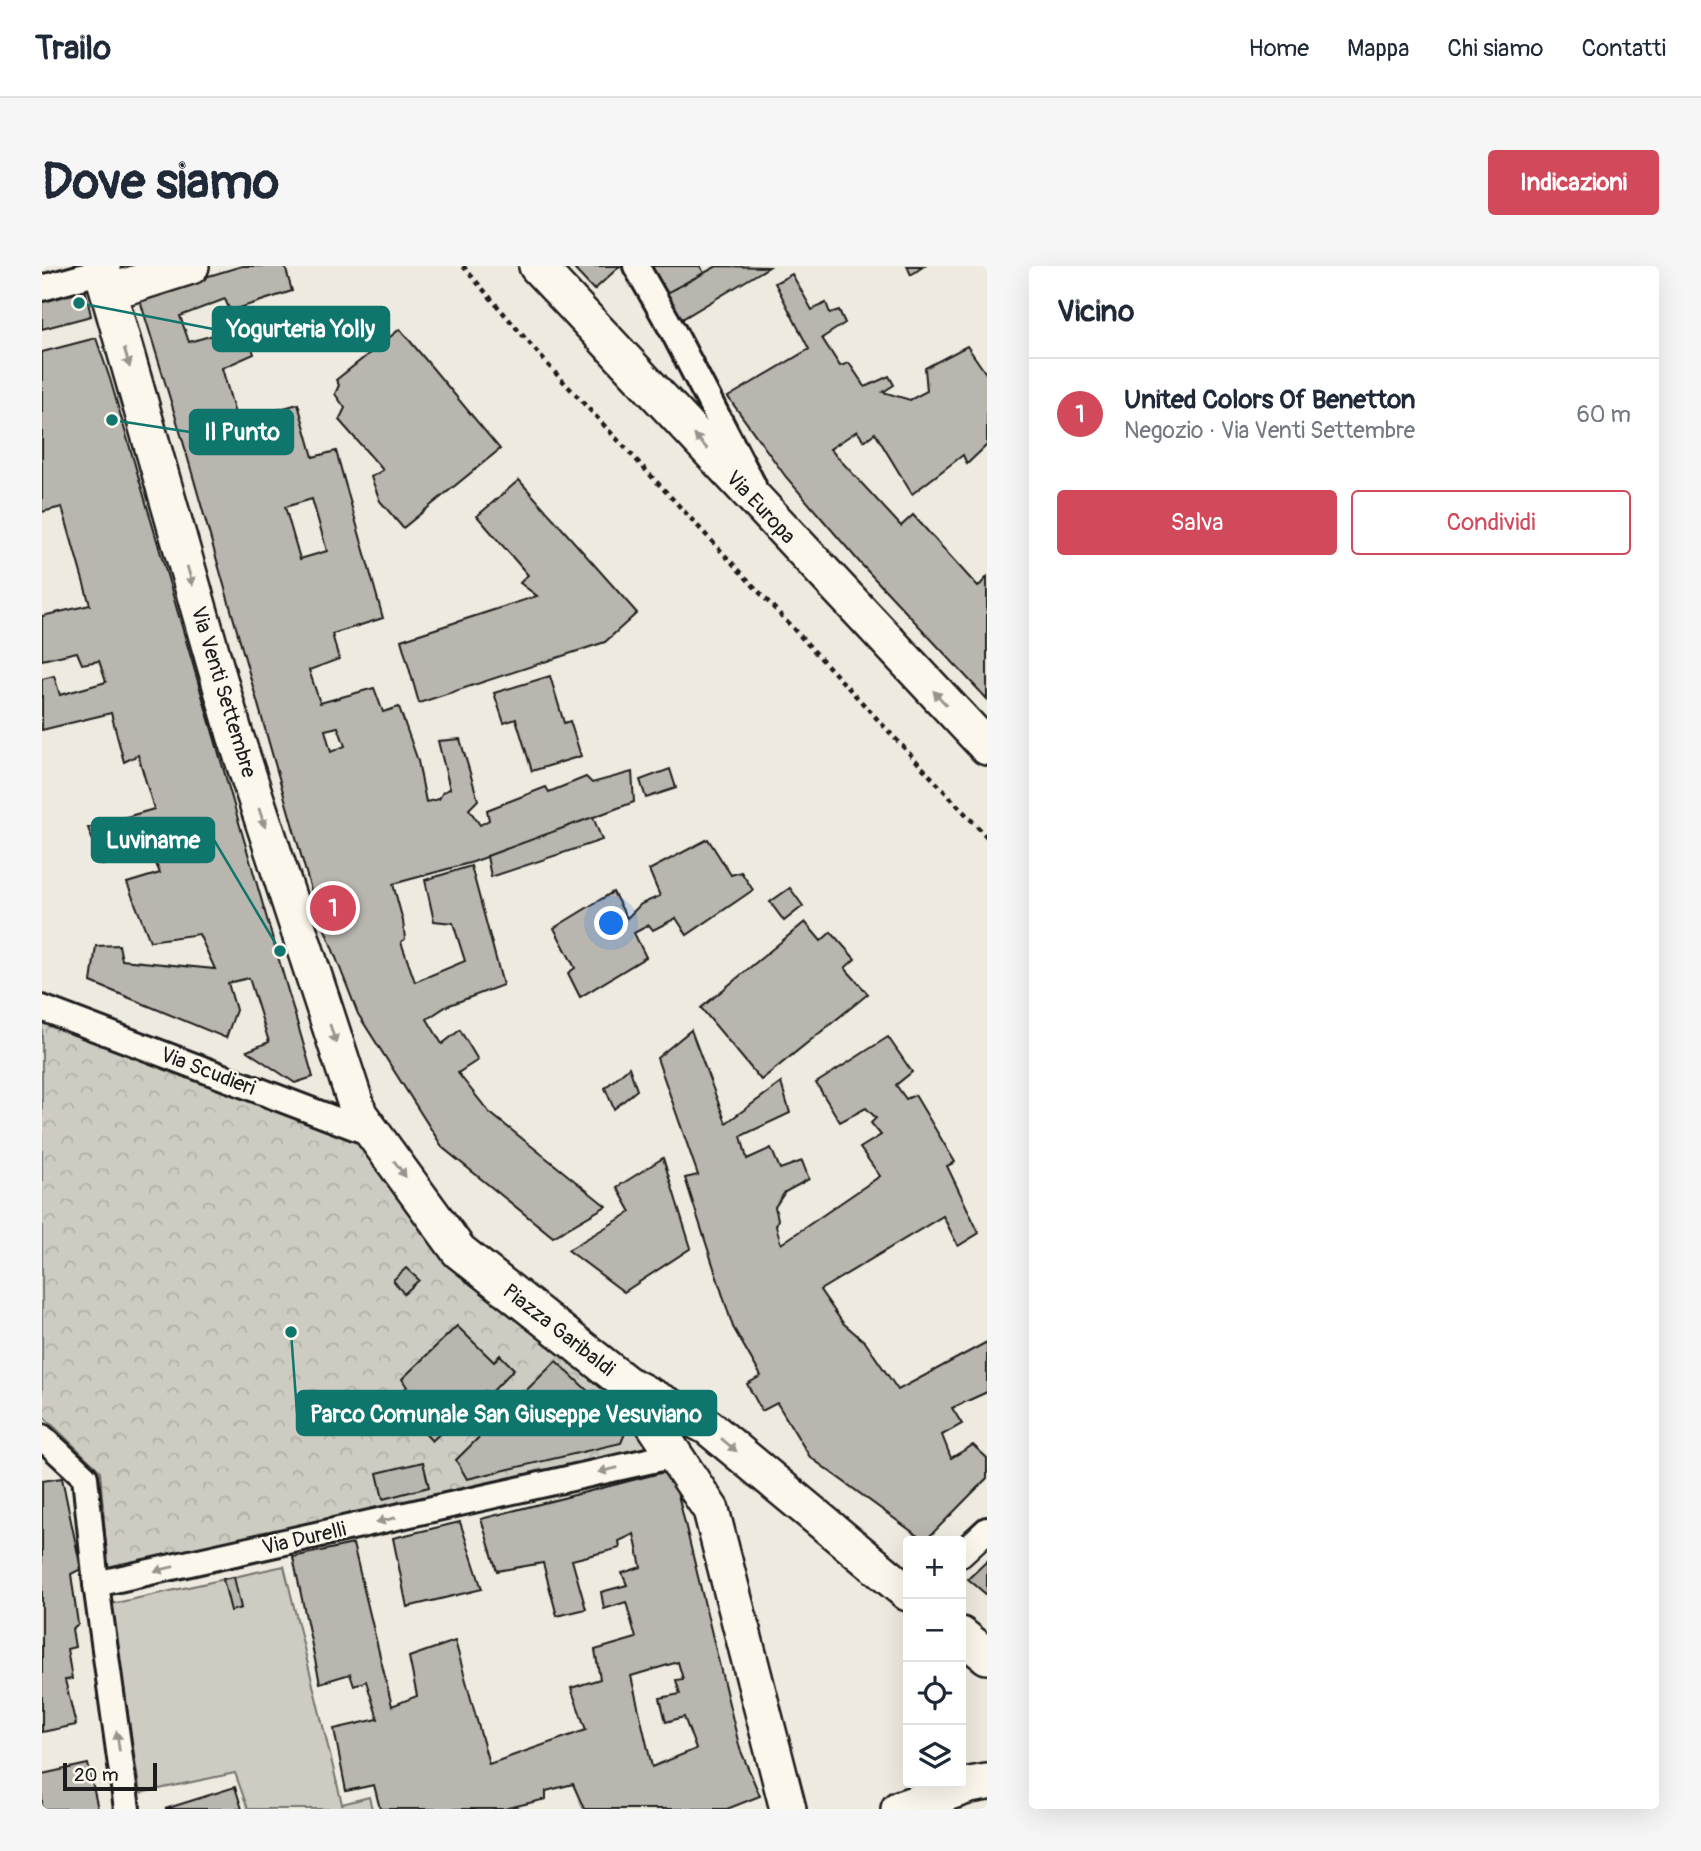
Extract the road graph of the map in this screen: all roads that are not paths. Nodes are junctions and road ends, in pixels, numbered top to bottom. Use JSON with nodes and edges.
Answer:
{"nodes":[{"id":1,"x":191,"y":266,"type":"edge"},
{"id":2,"x":537,"y":266,"type":"edge"},
{"id":3,"x":636,"y":266,"type":"edge"},
{"id":4,"x":104,"y":276,"type":"edge"},
{"id":5,"x":42,"y":288,"type":"edge"},
{"id":6,"x":770,"y":517,"type":"junction"},
{"id":7,"x":987,"y":747,"type":"edge"},
{"id":8,"x":42,"y":1008,"type":"edge"},
{"id":9,"x":367,"y":1124,"type":"junction"},
{"id":10,"x":628,"y":1385,"type":"junction"},
{"id":11,"x":42,"y":1437,"type":"edge"},
{"id":12,"x":675,"y":1455,"type":"junction"},
{"id":13,"x":987,"y":1530,"type":"edge"},
{"id":14,"x":966,"y":1549,"type":"edge"},
{"id":15,"x":96,"y":1584,"type":"junction"},
{"id":16,"x":903,"y":1589,"type":"edge"},
{"id":17,"x":966,"y":1639,"type":"edge"},
{"id":18,"x":987,"y":1656,"type":"edge"},
{"id":19,"x":987,"y":1782,"type":"edge"},
{"id":20,"x":127,"y":1809,"type":"edge"},
{"id":21,"x":788,"y":1809,"type":"edge"},
{"id":22,"x":899,"y":1809,"type":"edge"}],
"edges":[{"from":1,"to":4,"type":"main road"},
{"from":6,"to":2,"type":"main road","name":"Via Europa","one_way":true},
{"from":3,"to":6,"type":"street"},
{"from":4,"to":5,"type":"street"},
{"from":4,"to":9,"type":"main road","name":"Via Venti Settembre","one_way":true},
{"from":7,"to":6,"type":"main road","name":"Via Europa","one_way":true},
{"from":8,"to":9,"type":"street","name":"Via Scudieri"},
{"from":9,"to":10,"type":"main road","name":"Piazza Garibaldi","one_way":true},
{"from":10,"to":12,"type":"main road","name":"Piazza Garibaldi"},
{"from":10,"to":16,"type":"main road","one_way":true},
{"from":11,"to":15,"type":"street"},
{"from":12,"to":15,"type":"street","name":"Via Durelli","one_way":true},
{"from":12,"to":21,"type":"main road","name":"Piazza Garibaldi"},
{"from":13,"to":14,"type":"street"},
{"from":20,"to":15,"type":"street","one_way":true},
{"from":17,"to":18,"type":"main road"},
{"from":19,"to":22,"type":"main road"}]}
